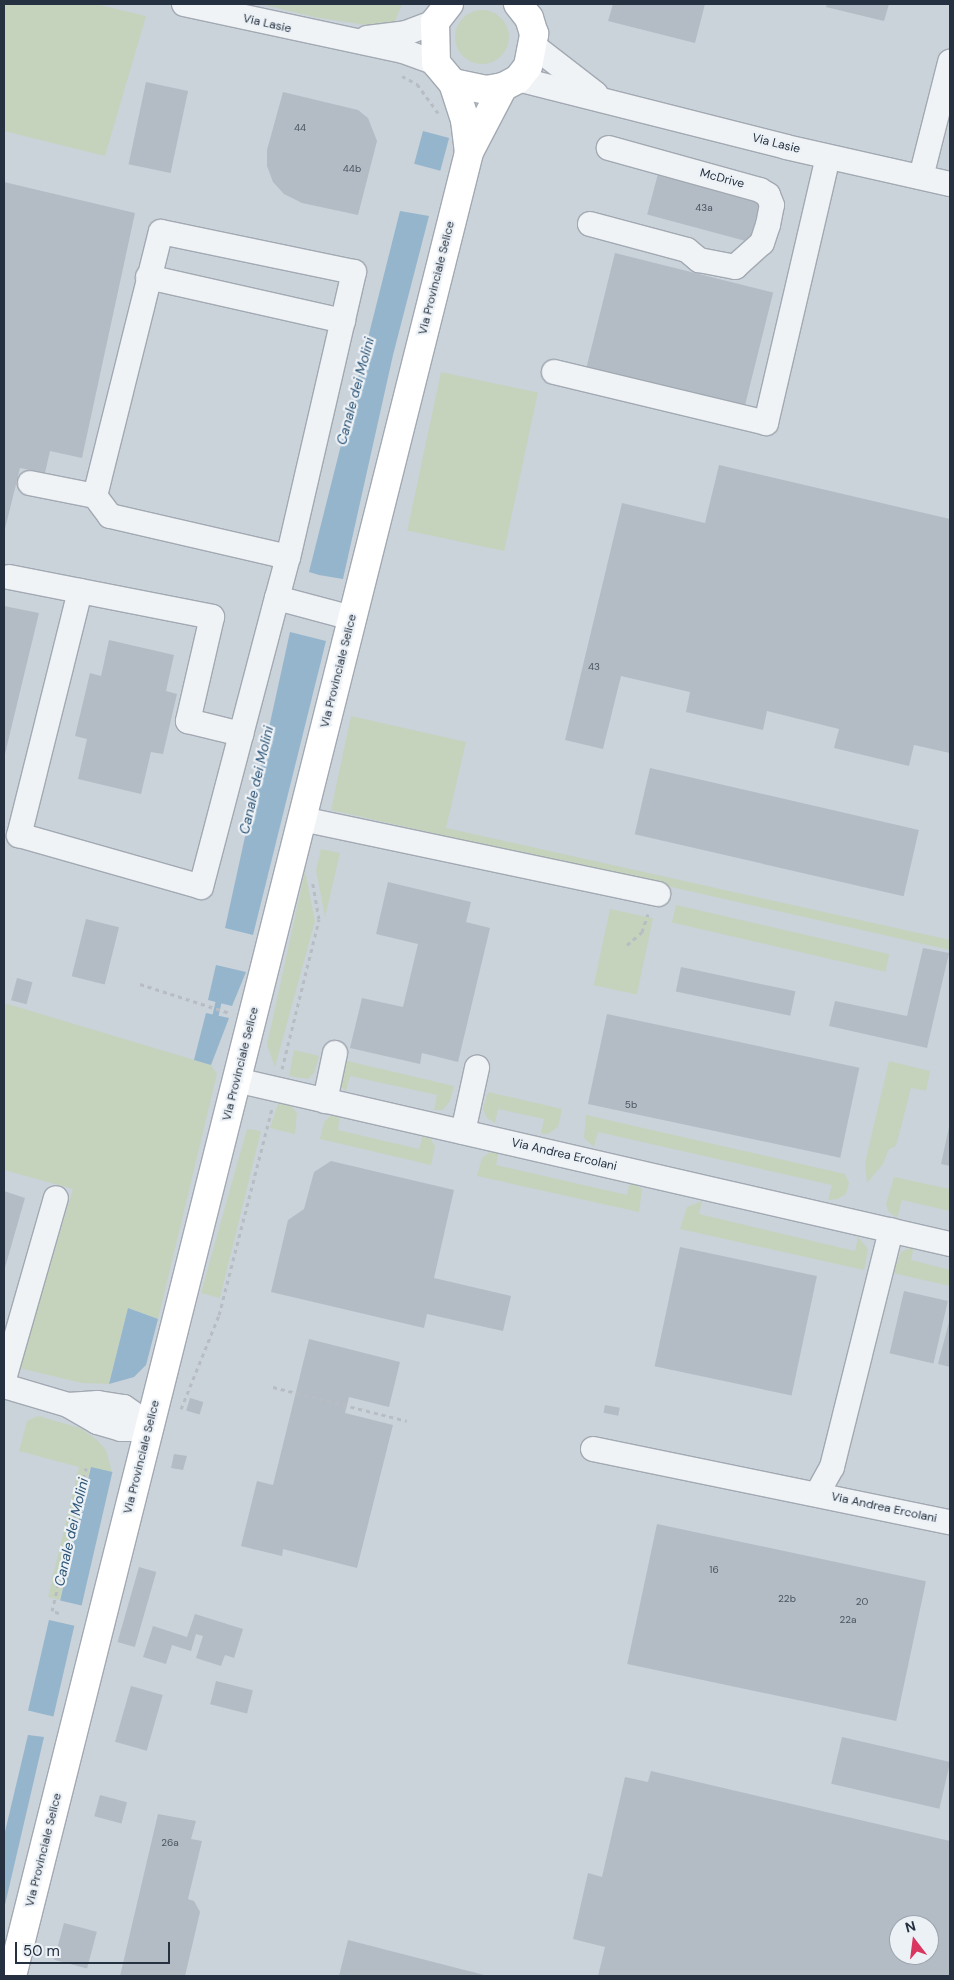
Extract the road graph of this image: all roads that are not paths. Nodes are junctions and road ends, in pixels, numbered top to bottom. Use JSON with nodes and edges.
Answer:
{"nodes":[{"id":1,"x":184,"y":4,"type":"edge"},
{"id":2,"x":519,"y":4,"type":"edge"},
{"id":3,"x":442,"y":13,"type":"edge"},
{"id":4,"x":350,"y":40,"type":"junction"},
{"id":5,"x":534,"y":46,"type":"junction"},
{"id":6,"x":950,"y":62,"type":"edge"},
{"id":7,"x":436,"y":63,"type":"junction"},
{"id":8,"x":453,"y":83,"type":"junction"},
{"id":9,"x":510,"y":83,"type":"junction"},
{"id":10,"x":603,"y":100,"type":"junction"},
{"id":11,"x":942,"y":131,"type":"edge"},
{"id":12,"x":609,"y":148,"type":"dead end"},
{"id":13,"x":469,"y":152,"type":"junction"},
{"id":14,"x":828,"y":157,"type":"junction"},
{"id":15,"x":921,"y":177,"type":"junction"},
{"id":16,"x":950,"y":184,"type":"edge"},
{"id":17,"x":590,"y":224,"type":"dead end"},
{"id":18,"x":148,"y":277,"type":"junction"},
{"id":19,"x":343,"y":321,"type":"junction"},
{"id":20,"x":554,"y":372,"type":"dead end"},
{"id":21,"x":30,"y":483,"type":"dead end"},
{"id":22,"x":95,"y":496,"type":"junction"},
{"id":23,"x":288,"y":557,"type":"junction"},
{"id":24,"x":9,"y":576,"type":"dead end"},
{"id":25,"x":80,"y":591,"type":"junction"},
{"id":26,"x":277,"y":598,"type":"junction"},
{"id":27,"x":352,"y":618,"type":"junction"},
{"id":28,"x":241,"y":734,"type":"junction"},
{"id":29,"x":302,"y":819,"type":"junction"},
{"id":30,"x":653,"y":904,"type":"road end"},
{"id":31,"x":335,"y":1053,"type":"dead end"},
{"id":32,"x":477,"y":1068,"type":"dead end"},
{"id":33,"x":236,"y":1080,"type":"junction"},
{"id":34,"x":326,"y":1101,"type":"junction"},
{"id":35,"x":463,"y":1132,"type":"junction"},
{"id":36,"x":56,"y":1198,"type":"dead end"},
{"id":37,"x":891,"y":1230,"type":"junction"},
{"id":38,"x":950,"y":1244,"type":"edge"},
{"id":39,"x":4,"y":1379,"type":"edge"},
{"id":40,"x":4,"y":1386,"type":"edge"},
{"id":41,"x":159,"y":1390,"type":"junction"},
{"id":42,"x":122,"y":1418,"type":"junction"},
{"id":43,"x":150,"y":1427,"type":"junction"},
{"id":44,"x":593,"y":1449,"type":"dead end"},
{"id":45,"x":142,"y":1458,"type":"junction"},
{"id":46,"x":818,"y":1494,"type":"junction"},
{"id":47,"x":950,"y":1522,"type":"edge"},
{"id":48,"x":12,"y":1976,"type":"edge"}],
"edges":[{"from":1,"to":4,"type":"street","name":"Via Lasie"},
{"from":2,"to":5,"type":"main road"},
{"from":3,"to":4,"type":"street","name":"Via Lasie"},
{"from":3,"to":7,"type":"main road"},
{"from":4,"to":7,"type":"street","name":"Via Lasie"},
{"from":5,"to":9,"type":"main road","name":"Via Provinciale Selice"},
{"from":5,"to":10,"type":"street","name":"Via Lasie"},
{"from":6,"to":11,"type":"street"},
{"from":7,"to":8,"type":"main road","name":"Via Provinciale Selice"},
{"from":8,"to":9,"type":"main road"},
{"from":8,"to":13,"type":"main road","name":"Via Provinciale Selice"},
{"from":9,"to":10,"type":"street","name":"Via Lasie"},
{"from":9,"to":13,"type":"main road","name":"Via Provinciale Selice"},
{"from":10,"to":14,"type":"street","name":"Via Lasie"},
{"from":11,"to":15,"type":"street"},
{"from":12,"to":17,"type":"street","name":"McDrive"},
{"from":13,"to":27,"type":"main road","name":"Via Provinciale Selice"},
{"from":14,"to":15,"type":"street","name":"Via Lasie"},
{"from":14,"to":20,"type":"street"},
{"from":15,"to":16,"type":"street","name":"Via Lasie"},
{"from":18,"to":19,"type":"street"},
{"from":18,"to":19,"type":"street"},
{"from":18,"to":22,"type":"street"},
{"from":19,"to":23,"type":"street"},
{"from":21,"to":22,"type":"street"},
{"from":22,"to":23,"type":"street"},
{"from":23,"to":26,"type":"street"},
{"from":24,"to":25,"type":"street"},
{"from":25,"to":28,"type":"street"},
{"from":25,"to":28,"type":"street"},
{"from":26,"to":27,"type":"street"},
{"from":26,"to":28,"type":"street"},
{"from":27,"to":29,"type":"main road","name":"Via Provinciale Selice"},
{"from":29,"to":30,"type":"street"},
{"from":29,"to":33,"type":"main road","name":"Via Provinciale Selice"},
{"from":31,"to":34,"type":"street"},
{"from":32,"to":35,"type":"street"},
{"from":33,"to":34,"type":"street","name":"Via Andrea Ercolani"},
{"from":33,"to":41,"type":"main road","name":"Via Provinciale Selice"},
{"from":34,"to":35,"type":"street","name":"Via Andrea Ercolani"},
{"from":35,"to":37,"type":"street","name":"Via Andrea Ercolani"},
{"from":36,"to":39,"type":"street"},
{"from":37,"to":38,"type":"street","name":"Via Andrea Ercolani"},
{"from":37,"to":46,"type":"street","name":"Via Andrea Ercolani"},
{"from":40,"to":42,"type":"street"},
{"from":41,"to":42,"type":"street"},
{"from":41,"to":43,"type":"main road","name":"Via Provinciale Selice"},
{"from":42,"to":43,"type":"street"},
{"from":42,"to":45,"type":"street"},
{"from":43,"to":45,"type":"main road","name":"Via Provinciale Selice"},
{"from":44,"to":46,"type":"street","name":"Via Andrea Ercolani"},
{"from":45,"to":48,"type":"main road","name":"Via Provinciale Selice"},
{"from":46,"to":47,"type":"street","name":"Via Andrea Ercolani"}]}
